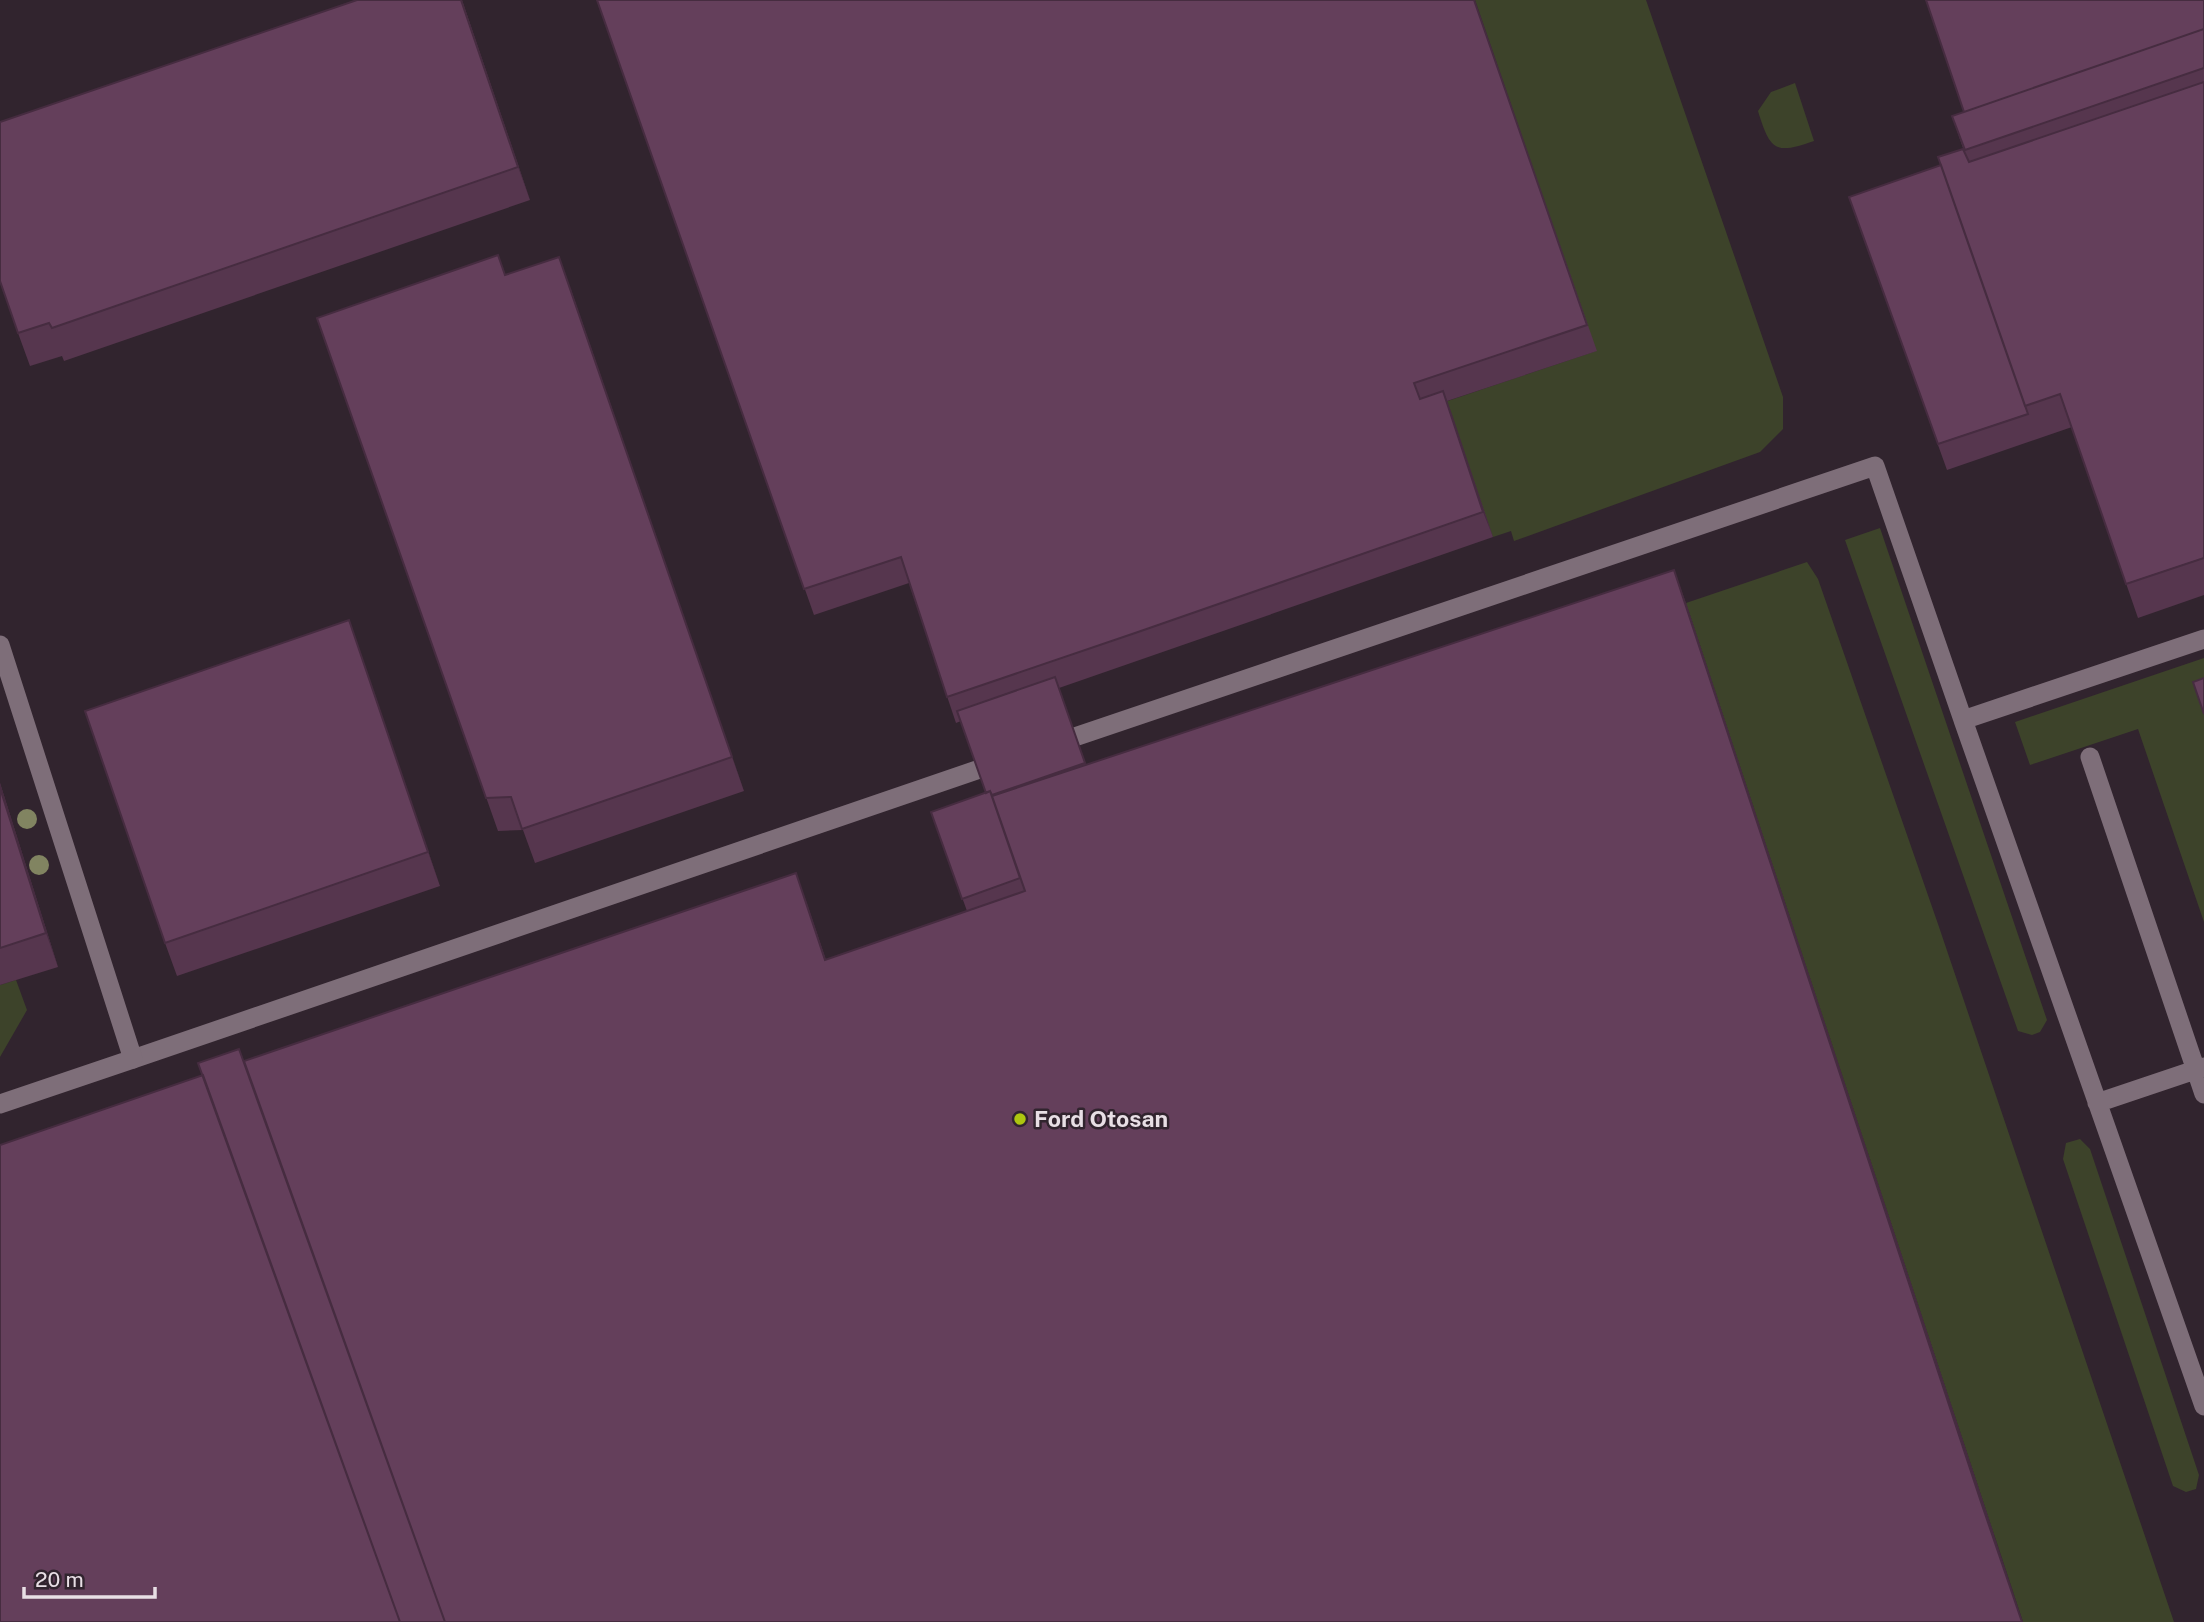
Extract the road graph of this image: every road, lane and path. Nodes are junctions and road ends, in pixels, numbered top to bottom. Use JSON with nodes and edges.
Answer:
{"nodes":[{"id":1,"x":2204,"y":639,"type":"edge"},
{"id":2,"x":0,"y":645,"type":"edge"},
{"id":3,"x":1963,"y":720,"type":"junction"},
{"id":4,"x":2090,"y":757,"type":"dead end"},
{"id":5,"x":133,"y":1059,"type":"junction"},
{"id":6,"x":2200,"y":1068,"type":"edge"},
{"id":7,"x":2204,"y":1094,"type":"edge"},
{"id":8,"x":2097,"y":1103,"type":"junction"},
{"id":9,"x":0,"y":1104,"type":"edge"},
{"id":10,"x":2204,"y":1406,"type":"edge"}],
"edges":[{"from":1,"to":3,"type":"street"},
{"from":2,"to":5,"type":"street"},
{"from":3,"to":5,"type":"street"},
{"from":3,"to":8,"type":"street"},
{"from":4,"to":6,"type":"street"},
{"from":5,"to":9,"type":"street"},
{"from":6,"to":7,"type":"street"},
{"from":6,"to":8,"type":"street"},
{"from":8,"to":10,"type":"street"}]}
